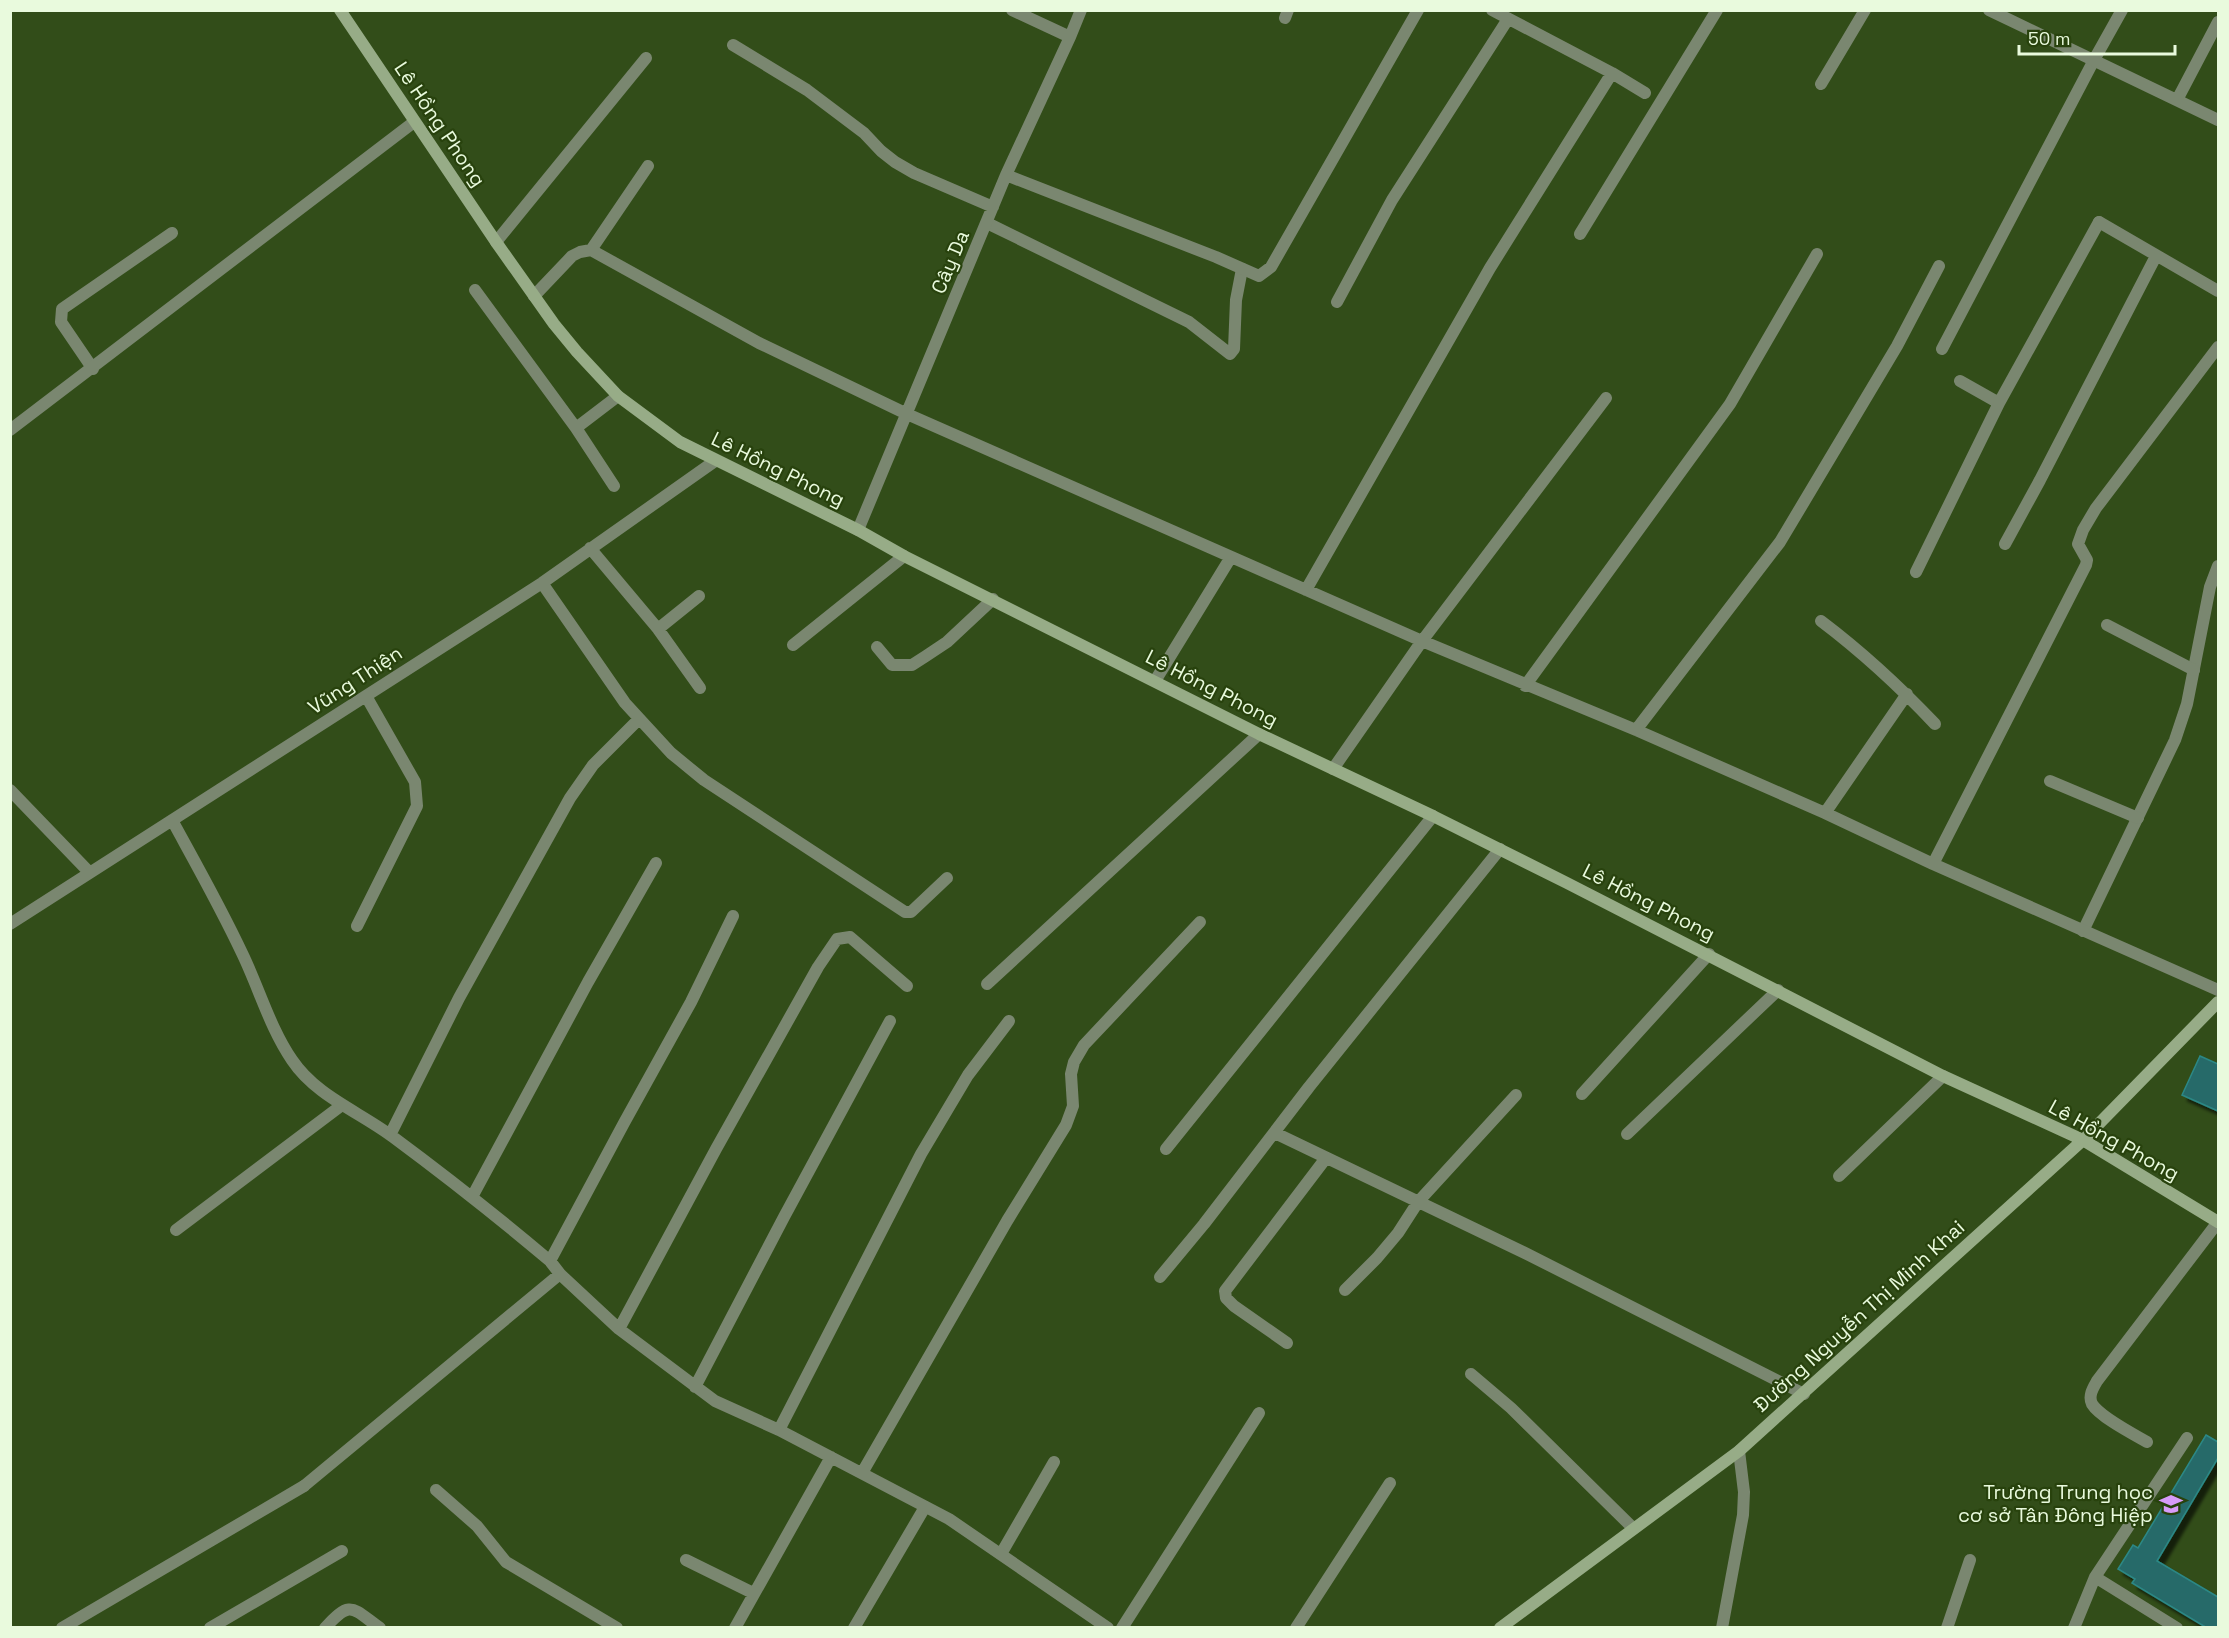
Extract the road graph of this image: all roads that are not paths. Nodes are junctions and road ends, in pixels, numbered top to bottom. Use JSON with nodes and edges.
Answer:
{"nodes":[{"id":1,"x":340,"y":10,"type":"edge"},
{"id":2,"x":1012,"y":10,"type":"edge"},
{"id":3,"x":1081,"y":10,"type":"edge"},
{"id":4,"x":1418,"y":10,"type":"edge"},
{"id":5,"x":1492,"y":10,"type":"edge"},
{"id":6,"x":1717,"y":10,"type":"edge"},
{"id":7,"x":1865,"y":10,"type":"edge"},
{"id":8,"x":1989,"y":10,"type":"edge"},
{"id":9,"x":2122,"y":10,"type":"edge"},
{"id":10,"x":1508,"y":20,"type":"junction"},
{"id":11,"x":2218,"y":22,"type":"edge"},
{"id":12,"x":1070,"y":37,"type":"junction"},
{"id":13,"x":733,"y":45,"type":"dead end"},
{"id":14,"x":646,"y":58,"type":"dead end"},
{"id":15,"x":2094,"y":60,"type":"junction"},
{"id":16,"x":1612,"y":73,"type":"junction"},
{"id":17,"x":1821,"y":84,"type":"dead end"},
{"id":18,"x":1645,"y":93,"type":"dead end"},
{"id":19,"x":2176,"y":100,"type":"junction"},
{"id":20,"x":2218,"y":120,"type":"edge"},
{"id":21,"x":414,"y":122,"type":"junction"},
{"id":22,"x":648,"y":166,"type":"dead end"},
{"id":23,"x":1006,"y":176,"type":"junction"},
{"id":24,"x":993,"y":207,"type":"junction"},
{"id":25,"x":987,"y":223,"type":"junction"},
{"id":26,"x":172,"y":233,"type":"dead end"},
{"id":27,"x":1580,"y":234,"type":"dead end"},
{"id":28,"x":496,"y":242,"type":"junction"},
{"id":29,"x":591,"y":250,"type":"junction"},
{"id":30,"x":1817,"y":254,"type":"dead end"},
{"id":31,"x":2156,"y":256,"type":"junction"},
{"id":32,"x":1939,"y":266,"type":"dead end"},
{"id":33,"x":1242,"y":269,"type":"junction"},
{"id":34,"x":475,"y":290,"type":"dead end"},
{"id":35,"x":2218,"y":291,"type":"edge"},
{"id":36,"x":534,"y":296,"type":"junction"},
{"id":37,"x":1337,"y":302,"type":"dead end"},
{"id":38,"x":2218,"y":347,"type":"edge"},
{"id":39,"x":1942,"y":349,"type":"dead end"},
{"id":40,"x":93,"y":369,"type":"junction"},
{"id":41,"x":1960,"y":381,"type":"dead end"},
{"id":42,"x":618,"y":396,"type":"junction"},
{"id":43,"x":1606,"y":398,"type":"dead end"},
{"id":44,"x":1999,"y":404,"type":"junction"},
{"id":45,"x":907,"y":414,"type":"junction"},
{"id":46,"x":576,"y":428,"type":"junction"},
{"id":47,"x":10,"y":430,"type":"edge"},
{"id":48,"x":716,"y":461,"type":"junction"},
{"id":49,"x":614,"y":486,"type":"dead end"},
{"id":50,"x":858,"y":530,"type":"junction"},
{"id":51,"x":2005,"y":544,"type":"dead end"},
{"id":52,"x":590,"y":548,"type":"junction"},
{"id":53,"x":904,"y":556,"type":"junction"},
{"id":54,"x":1231,"y":557,"type":"junction"},
{"id":55,"x":2218,"y":566,"type":"edge"},
{"id":56,"x":1916,"y":572,"type":"dead end"},
{"id":57,"x":542,"y":583,"type":"junction"},
{"id":58,"x":1306,"y":590,"type":"junction"},
{"id":59,"x":699,"y":596,"type":"dead end"},
{"id":60,"x":993,"y":599,"type":"junction"},
{"id":61,"x":1821,"y":621,"type":"dead end"},
{"id":62,"x":2107,"y":625,"type":"dead end"},
{"id":63,"x":658,"y":629,"type":"junction"},
{"id":64,"x":1422,"y":641,"type":"junction"},
{"id":65,"x":793,"y":645,"type":"dead end"},
{"id":66,"x":877,"y":647,"type":"dead end"},
{"id":67,"x":2194,"y":670,"type":"junction"},
{"id":68,"x":1155,"y":681,"type":"junction"},
{"id":69,"x":1526,"y":686,"type":"junction"},
{"id":70,"x":700,"y":688,"type":"dead end"},
{"id":71,"x":1907,"y":694,"type":"junction"},
{"id":72,"x":366,"y":696,"type":"junction"},
{"id":73,"x":639,"y":719,"type":"junction"},
{"id":74,"x":1935,"y":724,"type":"dead end"},
{"id":75,"x":1636,"y":730,"type":"junction"},
{"id":76,"x":1259,"y":734,"type":"junction"},
{"id":77,"x":1333,"y":769,"type":"junction"},
{"id":78,"x":2050,"y":781,"type":"dead end"},
{"id":79,"x":10,"y":790,"type":"edge"},
{"id":80,"x":1825,"y":813,"type":"junction"},
{"id":81,"x":1433,"y":816,"type":"junction"},
{"id":82,"x":2138,"y":818,"type":"junction"},
{"id":83,"x":172,"y":820,"type":"junction"},
{"id":84,"x":1500,"y":849,"type":"junction"},
{"id":85,"x":656,"y":863,"type":"dead end"},
{"id":86,"x":1933,"y":864,"type":"junction"},
{"id":87,"x":89,"y":872,"type":"junction"},
{"id":88,"x":947,"y":878,"type":"dead end"},
{"id":89,"x":733,"y":916,"type":"dead end"},
{"id":90,"x":1200,"y":922,"type":"dead end"},
{"id":91,"x":10,"y":924,"type":"edge"},
{"id":92,"x":357,"y":926,"type":"dead end"},
{"id":93,"x":2083,"y":931,"type":"junction"},
{"id":94,"x":1709,"y":954,"type":"junction"},
{"id":95,"x":987,"y":984,"type":"dead end"},
{"id":96,"x":907,"y":986,"type":"dead end"},
{"id":97,"x":1778,"y":990,"type":"junction"},
{"id":98,"x":2218,"y":990,"type":"edge"},
{"id":99,"x":2218,"y":1002,"type":"edge"},
{"id":100,"x":890,"y":1021,"type":"dead end"},
{"id":101,"x":1009,"y":1021,"type":"dead end"},
{"id":102,"x":1943,"y":1076,"type":"junction"},
{"id":103,"x":1582,"y":1094,"type":"dead end"},
{"id":104,"x":1516,"y":1095,"type":"dead end"},
{"id":105,"x":342,"y":1105,"type":"junction"},
{"id":106,"x":1275,"y":1132,"type":"junction"},
{"id":107,"x":1627,"y":1134,"type":"dead end"},
{"id":108,"x":390,"y":1135,"type":"junction"},
{"id":109,"x":2083,"y":1140,"type":"junction"},
{"id":110,"x":1166,"y":1149,"type":"dead end"},
{"id":111,"x":1326,"y":1158,"type":"junction"},
{"id":112,"x":1839,"y":1176,"type":"dead end"},
{"id":113,"x":472,"y":1197,"type":"junction"},
{"id":114,"x":1418,"y":1202,"type":"junction"},
{"id":115,"x":2218,"y":1222,"type":"edge"},
{"id":116,"x":176,"y":1230,"type":"dead end"},
{"id":117,"x":550,"y":1261,"type":"junction"},
{"id":118,"x":560,"y":1274,"type":"junction"},
{"id":119,"x":1160,"y":1277,"type":"dead end"},
{"id":120,"x":1345,"y":1290,"type":"dead end"},
{"id":121,"x":619,"y":1329,"type":"junction"},
{"id":122,"x":1287,"y":1343,"type":"dead end"},
{"id":123,"x":1471,"y":1374,"type":"dead end"},
{"id":124,"x":695,"y":1387,"type":"junction"},
{"id":125,"x":1804,"y":1394,"type":"junction"},
{"id":126,"x":1259,"y":1413,"type":"dead end"},
{"id":127,"x":779,"y":1430,"type":"junction"},
{"id":128,"x":2187,"y":1438,"type":"dead end"},
{"id":129,"x":2147,"y":1442,"type":"dead end"},
{"id":130,"x":1739,"y":1451,"type":"junction"},
{"id":131,"x":831,"y":1457,"type":"junction"},
{"id":132,"x":1054,"y":1462,"type":"dead end"},
{"id":133,"x":862,"y":1473,"type":"junction"},
{"id":134,"x":1390,"y":1483,"type":"dead end"},
{"id":135,"x":436,"y":1490,"type":"dead end"},
{"id":136,"x":925,"y":1507,"type":"junction"},
{"id":137,"x":1633,"y":1528,"type":"junction"},
{"id":138,"x":342,"y":1551,"type":"dead end"},
{"id":139,"x":1001,"y":1554,"type":"junction"},
{"id":140,"x":686,"y":1560,"type":"dead end"},
{"id":141,"x":1970,"y":1560,"type":"dead end"},
{"id":142,"x":2095,"y":1577,"type":"junction"},
{"id":143,"x":753,"y":1593,"type":"junction"},
{"id":144,"x":62,"y":1628,"type":"edge"},
{"id":145,"x":210,"y":1628,"type":"edge"},
{"id":146,"x":325,"y":1628,"type":"edge"},
{"id":147,"x":380,"y":1628,"type":"edge"},
{"id":148,"x":617,"y":1628,"type":"edge"},
{"id":149,"x":735,"y":1628,"type":"edge"},
{"id":150,"x":854,"y":1628,"type":"edge"},
{"id":151,"x":1108,"y":1628,"type":"edge"},
{"id":152,"x":1122,"y":1628,"type":"edge"},
{"id":153,"x":1296,"y":1628,"type":"edge"},
{"id":154,"x":1500,"y":1628,"type":"edge"},
{"id":155,"x":1722,"y":1628,"type":"edge"},
{"id":156,"x":1947,"y":1628,"type":"edge"},
{"id":157,"x":2074,"y":1628,"type":"edge"},
{"id":158,"x":2177,"y":1628,"type":"edge"}],
"edges":[{"from":1,"to":21,"type":"main road","name":"Lê Hồng Phong"},
{"from":2,"to":12,"type":"street"},
{"from":3,"to":12,"type":"street","name":"Cây Da"},
{"from":4,"to":33,"type":"street"},
{"from":5,"to":10,"type":"street"},
{"from":6,"to":27,"type":"street"},
{"from":7,"to":17,"type":"street"},
{"from":8,"to":15,"type":"street"},
{"from":9,"to":15,"type":"street"},
{"from":10,"to":16,"type":"street"},
{"from":10,"to":37,"type":"street"},
{"from":11,"to":19,"type":"street"},
{"from":12,"to":23,"type":"street","name":"Cây Da"},
{"from":13,"to":24,"type":"street"},
{"from":14,"to":28,"type":"street"},
{"from":15,"to":19,"type":"street"},
{"from":15,"to":39,"type":"street"},
{"from":16,"to":18,"type":"street"},
{"from":16,"to":58,"type":"street"},
{"from":19,"to":20,"type":"street"},
{"from":21,"to":28,"type":"main road","name":"Lê Hồng Phong"},
{"from":21,"to":40,"type":"street"},
{"from":22,"to":29,"type":"street"},
{"from":23,"to":24,"type":"street","name":"Cây Da"},
{"from":23,"to":33,"type":"street"},
{"from":24,"to":25,"type":"street","name":"Cây Da"},
{"from":25,"to":33,"type":"street"},
{"from":25,"to":45,"type":"street","name":"Cây Da"},
{"from":26,"to":40,"type":"street"},
{"from":28,"to":36,"type":"main road","name":"Lê Hồng Phong"},
{"from":29,"to":36,"type":"street"},
{"from":29,"to":45,"type":"street"},
{"from":30,"to":69,"type":"street"},
{"from":31,"to":35,"type":"street"},
{"from":31,"to":44,"type":"street"},
{"from":31,"to":51,"type":"street"},
{"from":32,"to":75,"type":"street"},
{"from":34,"to":46,"type":"street"},
{"from":36,"to":42,"type":"main road","name":"Lê Hồng Phong"},
{"from":38,"to":86,"type":"street"},
{"from":40,"to":47,"type":"street"},
{"from":41,"to":44,"type":"street"},
{"from":42,"to":46,"type":"street"},
{"from":42,"to":48,"type":"main road","name":"Lê Hồng Phong"},
{"from":43,"to":64,"type":"street"},
{"from":44,"to":56,"type":"street"},
{"from":45,"to":50,"type":"street","name":"Cây Da"},
{"from":45,"to":54,"type":"street"},
{"from":46,"to":49,"type":"street"},
{"from":48,"to":50,"type":"main road","name":"Lê Hồng Phong"},
{"from":48,"to":52,"type":"street","name":"Vũng Thiện"},
{"from":50,"to":53,"type":"main road","name":"Lê Hồng Phong"},
{"from":52,"to":57,"type":"street","name":"Vũng Thiện"},
{"from":52,"to":63,"type":"street"},
{"from":53,"to":60,"type":"main road","name":"Lê Hồng Phong"},
{"from":53,"to":65,"type":"street"},
{"from":54,"to":58,"type":"street"},
{"from":54,"to":68,"type":"street"},
{"from":55,"to":67,"type":"street"},
{"from":57,"to":72,"type":"street","name":"Vũng Thiện"},
{"from":57,"to":73,"type":"street"},
{"from":58,"to":64,"type":"street"},
{"from":59,"to":63,"type":"street"},
{"from":60,"to":66,"type":"street"},
{"from":60,"to":68,"type":"main road","name":"Lê Hồng Phong"},
{"from":61,"to":71,"type":"street"},
{"from":62,"to":67,"type":"street"},
{"from":63,"to":70,"type":"street"},
{"from":64,"to":69,"type":"street"},
{"from":64,"to":77,"type":"street"},
{"from":67,"to":82,"type":"street"},
{"from":68,"to":76,"type":"main road","name":"Lê Hồng Phong"},
{"from":69,"to":75,"type":"street"},
{"from":71,"to":74,"type":"street"},
{"from":71,"to":80,"type":"street"},
{"from":72,"to":83,"type":"street","name":"Vũng Thiện"},
{"from":72,"to":92,"type":"street"},
{"from":73,"to":88,"type":"street"},
{"from":73,"to":108,"type":"street"},
{"from":75,"to":80,"type":"street"},
{"from":76,"to":77,"type":"main road","name":"Lê Hồng Phong"},
{"from":76,"to":95,"type":"street"},
{"from":77,"to":81,"type":"main road","name":"Lê Hồng Phong"},
{"from":78,"to":82,"type":"street"},
{"from":79,"to":87,"type":"street"},
{"from":80,"to":86,"type":"street"},
{"from":81,"to":84,"type":"main road","name":"Lê Hồng Phong"},
{"from":81,"to":110,"type":"street"},
{"from":82,"to":93,"type":"street"},
{"from":83,"to":87,"type":"street","name":"Vũng Thiện"},
{"from":83,"to":105,"type":"street"},
{"from":84,"to":94,"type":"main road","name":"Lê Hồng Phong"},
{"from":84,"to":106,"type":"street"},
{"from":85,"to":113,"type":"street"},
{"from":86,"to":93,"type":"street"},
{"from":87,"to":91,"type":"street","name":"Vũng Thiện"},
{"from":89,"to":117,"type":"street"},
{"from":90,"to":133,"type":"street"},
{"from":93,"to":98,"type":"street"},
{"from":94,"to":97,"type":"main road","name":"Lê Hồng Phong"},
{"from":94,"to":103,"type":"street"},
{"from":96,"to":121,"type":"street"},
{"from":97,"to":102,"type":"main road","name":"Lê Hồng Phong"},
{"from":97,"to":107,"type":"street"},
{"from":99,"to":109,"type":"main road","name":"Đường Nguyễn Thị Minh Khai"},
{"from":100,"to":124,"type":"street"},
{"from":101,"to":127,"type":"street"},
{"from":102,"to":109,"type":"main road","name":"Lê Hồng Phong"},
{"from":102,"to":112,"type":"street"},
{"from":104,"to":114,"type":"street"},
{"from":105,"to":108,"type":"street"},
{"from":105,"to":116,"type":"street"},
{"from":106,"to":111,"type":"street"},
{"from":106,"to":119,"type":"street"},
{"from":108,"to":113,"type":"street"},
{"from":109,"to":115,"type":"main road","name":"Lê Hồng Phong"},
{"from":109,"to":125,"type":"main road","name":"Đường Nguyễn Thị Minh Khai"},
{"from":111,"to":114,"type":"street"},
{"from":111,"to":122,"type":"street"},
{"from":113,"to":117,"type":"street"},
{"from":114,"to":120,"type":"street"},
{"from":114,"to":125,"type":"street"},
{"from":115,"to":129,"type":"street"},
{"from":117,"to":118,"type":"street"},
{"from":118,"to":121,"type":"street"},
{"from":118,"to":144,"type":"street"},
{"from":121,"to":124,"type":"street"},
{"from":123,"to":137,"type":"street"},
{"from":124,"to":127,"type":"street"},
{"from":125,"to":130,"type":"main road","name":"Đường Nguyễn Thị Minh Khai"},
{"from":126,"to":152,"type":"street"},
{"from":127,"to":131,"type":"street"},
{"from":128,"to":142,"type":"street"},
{"from":130,"to":137,"type":"main road","name":"Đường Nguyễn Thị Minh Khai"},
{"from":130,"to":155,"type":"street"},
{"from":131,"to":133,"type":"street"},
{"from":131,"to":143,"type":"street"},
{"from":132,"to":139,"type":"street"},
{"from":133,"to":136,"type":"street"},
{"from":134,"to":153,"type":"street"},
{"from":135,"to":148,"type":"street"},
{"from":136,"to":139,"type":"street"},
{"from":136,"to":150,"type":"street"},
{"from":137,"to":154,"type":"main road","name":"Đường Nguyễn Thị Minh Khai"},
{"from":138,"to":145,"type":"street"},
{"from":139,"to":151,"type":"street"},
{"from":140,"to":143,"type":"street"},
{"from":141,"to":156,"type":"street"},
{"from":142,"to":157,"type":"street"},
{"from":142,"to":158,"type":"street"},
{"from":143,"to":149,"type":"street"},
{"from":146,"to":147,"type":"street"}]}
